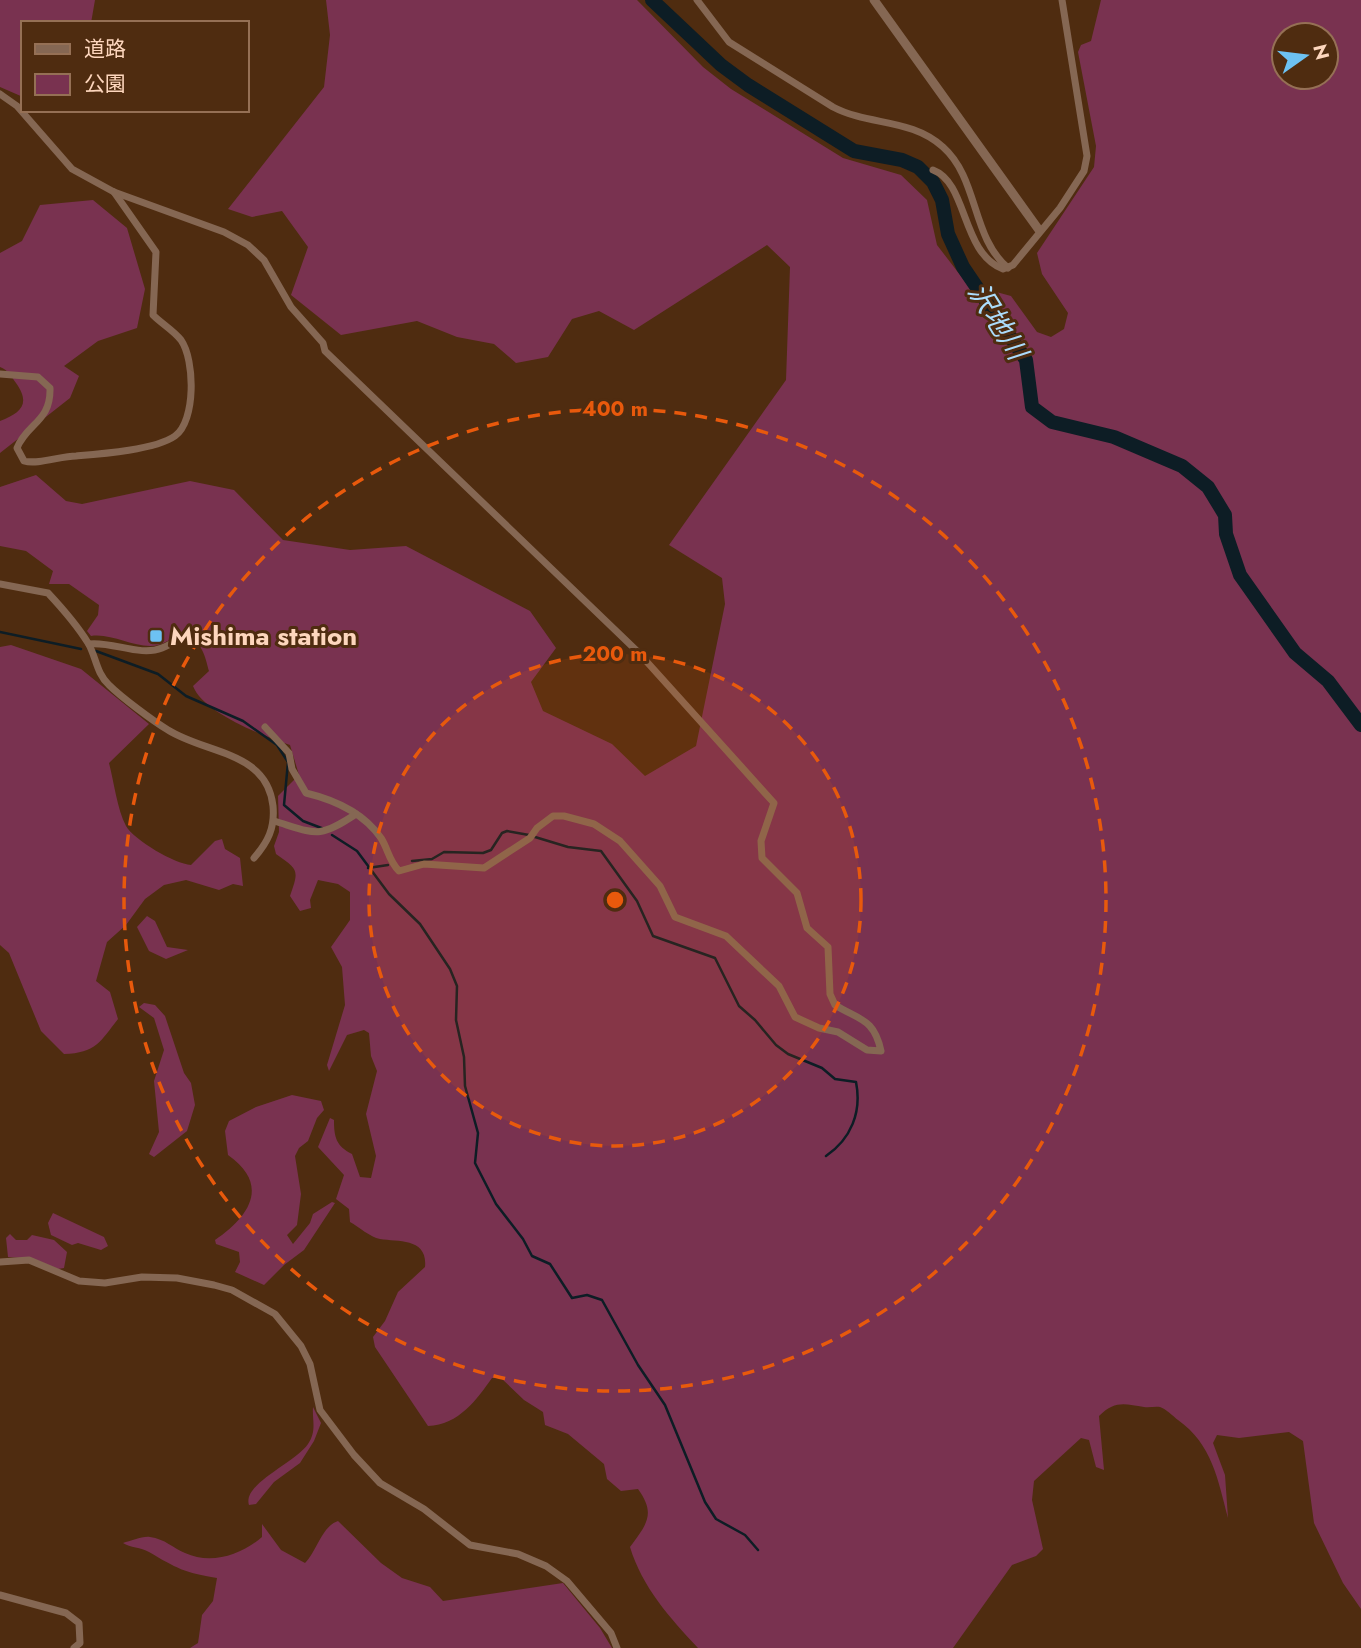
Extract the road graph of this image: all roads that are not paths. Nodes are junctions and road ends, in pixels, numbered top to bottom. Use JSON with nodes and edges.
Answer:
{"nodes":[{"id":1,"x":697,"y":0,"type":"edge"},
{"id":2,"x":874,"y":0,"type":"edge"},
{"id":3,"x":1062,"y":0,"type":"edge"},
{"id":4,"x":0,"y":94,"type":"edge"},
{"id":5,"x":21,"y":111,"type":"edge"},
{"id":6,"x":22,"y":112,"type":"edge"},
{"id":7,"x":933,"y":170,"type":"dead end"},
{"id":8,"x":114,"y":192,"type":"junction"},
{"id":9,"x":1038,"y":230,"type":"junction"},
{"id":10,"x":1009,"y":268,"type":"junction"},
{"id":11,"x":0,"y":374,"type":"edge"},
{"id":12,"x":0,"y":584,"type":"edge"},
{"id":13,"x":191,"y":631,"type":"dead end"},
{"id":14,"x":89,"y":644,"type":"junction"},
{"id":15,"x":265,"y":727,"type":"dead end"},
{"id":16,"x":356,"y":814,"type":"junction"},
{"id":17,"x":274,"y":821,"type":"junction"},
{"id":18,"x":254,"y":858,"type":"dead end"},
{"id":19,"x":0,"y":1262,"type":"edge"},
{"id":20,"x":0,"y":1595,"type":"edge"},
{"id":21,"x":75,"y":1648,"type":"edge"},
{"id":22,"x":617,"y":1648,"type":"edge"}],
"edges":[{"from":1,"to":10,"type":"street"},
{"from":2,"to":9,"type":"street"},
{"from":3,"to":9,"type":"street"},
{"from":4,"to":5,"type":"street"},
{"from":6,"to":8,"type":"street"},
{"from":7,"to":10,"type":"street"},
{"from":8,"to":11,"type":"street"},
{"from":8,"to":16,"type":"street"},
{"from":9,"to":10,"type":"street"},
{"from":12,"to":14,"type":"street"},
{"from":13,"to":14,"type":"street"},
{"from":14,"to":17,"type":"street"},
{"from":15,"to":16,"type":"street"},
{"from":16,"to":17,"type":"street"},
{"from":17,"to":18,"type":"street"},
{"from":19,"to":22,"type":"street"},
{"from":20,"to":21,"type":"street"}]}
